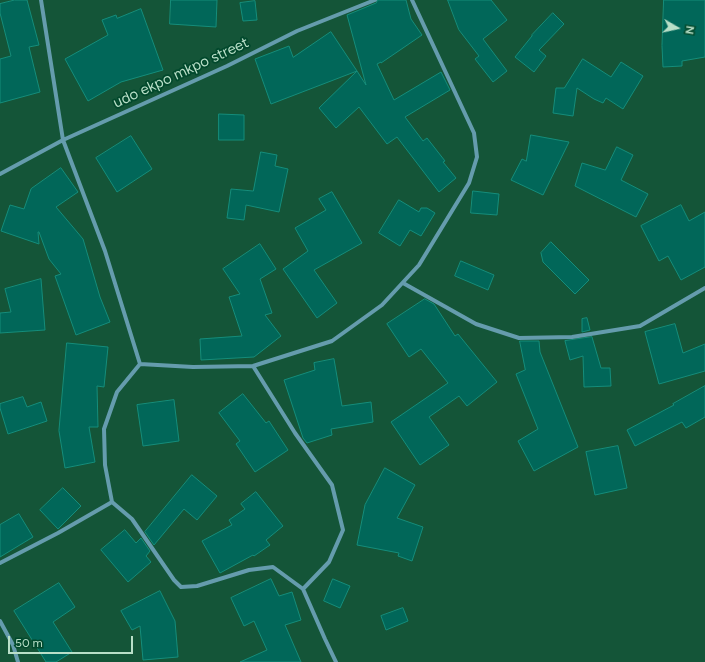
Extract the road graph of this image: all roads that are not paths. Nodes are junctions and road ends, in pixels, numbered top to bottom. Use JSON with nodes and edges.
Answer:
{"nodes":[{"id":1,"x":42,"y":0,"type":"edge"},
{"id":2,"x":375,"y":0,"type":"edge"},
{"id":3,"x":412,"y":0,"type":"edge"},
{"id":4,"x":63,"y":140,"type":"junction"},
{"id":5,"x":0,"y":174,"type":"edge"},
{"id":6,"x":403,"y":283,"type":"junction"},
{"id":7,"x":705,"y":288,"type":"edge"},
{"id":8,"x":140,"y":364,"type":"junction"},
{"id":9,"x":253,"y":366,"type":"junction"},
{"id":10,"x":112,"y":502,"type":"junction"},
{"id":11,"x":0,"y":563,"type":"edge"},
{"id":12,"x":303,"y":589,"type":"junction"},
{"id":13,"x":0,"y":621,"type":"edge"},
{"id":14,"x":18,"y":662,"type":"edge"},
{"id":15,"x":336,"y":662,"type":"edge"}],
"edges":[{"from":1,"to":4,"type":"street"},
{"from":2,"to":4,"type":"street","name":"udo ekpo mkpo street"},
{"from":3,"to":6,"type":"street"},
{"from":4,"to":5,"type":"street","name":"udo ekpo mkpo street"},
{"from":4,"to":8,"type":"street"},
{"from":6,"to":7,"type":"street"},
{"from":6,"to":9,"type":"street"},
{"from":8,"to":9,"type":"street"},
{"from":8,"to":10,"type":"street"},
{"from":9,"to":12,"type":"street"},
{"from":10,"to":11,"type":"street"},
{"from":10,"to":12,"type":"street"},
{"from":12,"to":15,"type":"street"},
{"from":13,"to":14,"type":"street"}]}
